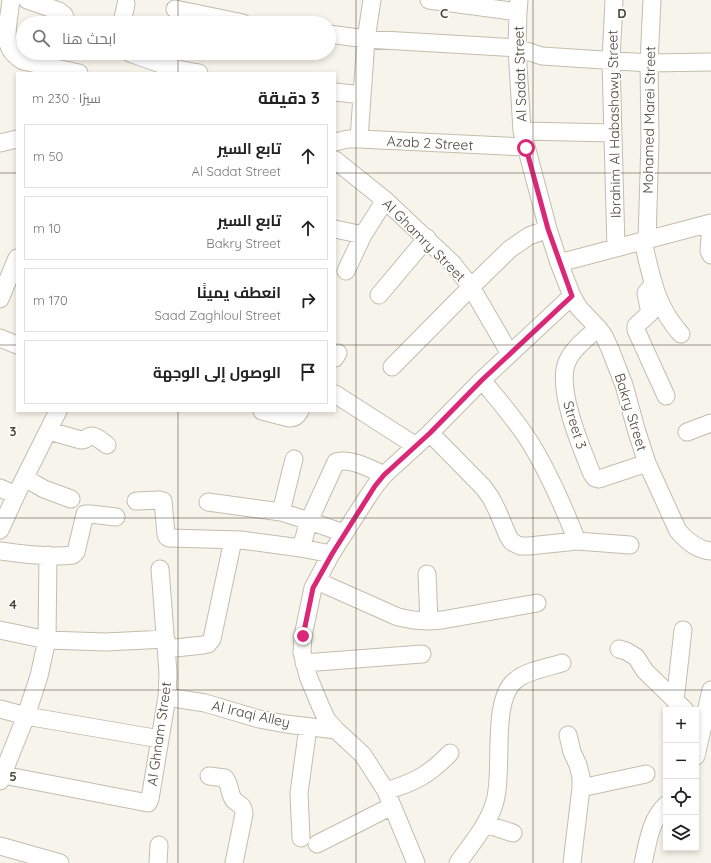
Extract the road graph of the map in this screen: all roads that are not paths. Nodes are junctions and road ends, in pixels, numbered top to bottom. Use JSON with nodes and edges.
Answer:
{"nodes":[{"id":1,"x":11,"y":0,"type":"edge"},
{"id":2,"x":27,"y":0,"type":"edge"},
{"id":3,"x":372,"y":0,"type":"edge"},
{"id":4,"x":437,"y":0,"type":"edge"},
{"id":5,"x":614,"y":0,"type":"edge"},
{"id":6,"x":652,"y":0,"type":"edge"},
{"id":7,"x":126,"y":4,"type":"dead end"},
{"id":8,"x":518,"y":6,"type":"edge"},
{"id":9,"x":176,"y":9,"type":"dead end"},
{"id":10,"x":64,"y":16,"type":"edge"},
{"id":11,"x":123,"y":16,"type":"edge"},
{"id":12,"x":210,"y":16,"type":"edge"},
{"id":13,"x":336,"y":35,"type":"edge"},
{"id":14,"x":366,"y":39,"type":"junction"},
{"id":15,"x":4,"y":46,"type":"edge"},
{"id":16,"x":517,"y":48,"type":"junction"},
{"id":17,"x":16,"y":57,"type":"edge"},
{"id":18,"x":21,"y":60,"type":"edge"},
{"id":19,"x":148,"y":60,"type":"edge"},
{"id":20,"x":611,"y":61,"type":"junction"},
{"id":21,"x":711,"y":62,"type":"edge"},
{"id":22,"x":649,"y":63,"type":"junction"},
{"id":23,"x":74,"y":72,"type":"edge"},
{"id":24,"x":188,"y":72,"type":"edge"},
{"id":25,"x":336,"y":92,"type":"edge"},
{"id":26,"x":362,"y":95,"type":"junction"},
{"id":27,"x":613,"y":133,"type":"junction"},
{"id":28,"x":360,"y":139,"type":"junction"},
{"id":29,"x":524,"y":139,"type":"junction"},
{"id":30,"x":336,"y":142,"type":"edge"},
{"id":31,"x":336,"y":161,"type":"edge"},
{"id":32,"x":385,"y":200,"type":"junction"},
{"id":33,"x":711,"y":223,"type":"edge"},
{"id":34,"x":336,"y":229,"type":"edge"},
{"id":35,"x":548,"y":229,"type":"junction"},
{"id":36,"x":363,"y":235,"type":"junction"},
{"id":37,"x":427,"y":238,"type":"junction"},
{"id":38,"x":645,"y":240,"type":"junction"},
{"id":39,"x":616,"y":248,"type":"junction"},
{"id":40,"x":711,"y":255,"type":"edge"},
{"id":41,"x":16,"y":262,"type":"edge"},
{"id":42,"x":559,"y":263,"type":"junction"},
{"id":43,"x":346,"y":271,"type":"dead end"},
{"id":44,"x":653,"y":284,"type":"junction"},
{"id":45,"x":471,"y":287,"type":"junction"},
{"id":46,"x":8,"y":290,"type":"edge"},
{"id":47,"x":378,"y":296,"type":"dead end"},
{"id":48,"x":572,"y":296,"type":"junction"},
{"id":49,"x":598,"y":328,"type":"junction"},
{"id":50,"x":681,"y":334,"type":"dead end"},
{"id":51,"x":0,"y":338,"type":"edge"},
{"id":52,"x":16,"y":345,"type":"edge"},
{"id":53,"x":510,"y":354,"type":"junction"},
{"id":54,"x":392,"y":367,"type":"dead end"},
{"id":55,"x":482,"y":380,"type":"junction"},
{"id":56,"x":336,"y":395,"type":"edge"},
{"id":57,"x":666,"y":396,"type":"dead end"},
{"id":58,"x":58,"y":412,"type":"edge"},
{"id":59,"x":266,"y":412,"type":"edge"},
{"id":60,"x":300,"y":412,"type":"edge"},
{"id":61,"x":711,"y":423,"type":"edge"},
{"id":62,"x":49,"y":431,"type":"junction"},
{"id":63,"x":687,"y":432,"type":"dead end"},
{"id":64,"x":430,"y":433,"type":"junction"},
{"id":65,"x":107,"y":445,"type":"dead end"},
{"id":66,"x":416,"y":446,"type":"junction"},
{"id":67,"x":294,"y":459,"type":"dead end"},
{"id":68,"x":647,"y":463,"type":"junction"},
{"id":69,"x":384,"y":475,"type":"junction"},
{"id":70,"x":25,"y":478,"type":"junction"},
{"id":71,"x":0,"y":488,"type":"edge"},
{"id":72,"x":16,"y":495,"type":"junction"},
{"id":73,"x":71,"y":499,"type":"dead end"},
{"id":74,"x":136,"y":501,"type":"dead end"},
{"id":75,"x":208,"y":502,"type":"dead end"},
{"id":76,"x":281,"y":512,"type":"junction"},
{"id":77,"x":116,"y":517,"type":"dead end"},
{"id":78,"x":309,"y":521,"type":"junction"},
{"id":79,"x":0,"y":530,"type":"edge"},
{"id":80,"x":344,"y":534,"type":"junction"},
{"id":81,"x":233,"y":540,"type":"junction"},
{"id":82,"x":577,"y":541,"type":"junction"},
{"id":83,"x":630,"y":546,"type":"dead end"},
{"id":84,"x":301,"y":548,"type":"junction"},
{"id":85,"x":0,"y":551,"type":"edge"},
{"id":86,"x":711,"y":551,"type":"edge"},
{"id":87,"x":332,"y":554,"type":"junction"},
{"id":88,"x":48,"y":555,"type":"junction"},
{"id":89,"x":160,"y":569,"type":"dead end"},
{"id":90,"x":427,"y":574,"type":"dead end"},
{"id":91,"x":317,"y":581,"type":"junction"},
{"id":92,"x":537,"y":603,"type":"dead end"},
{"id":93,"x":429,"y":621,"type":"junction"},
{"id":94,"x":0,"y":630,"type":"edge"},
{"id":95,"x":683,"y":630,"type":"dead end"},
{"id":96,"x":47,"y":640,"type":"junction"},
{"id":97,"x":166,"y":644,"type":"junction"},
{"id":98,"x":619,"y":649,"type":"dead end"},
{"id":99,"x":422,"y":654,"type":"dead end"},
{"id":100,"x":304,"y":663,"type":"junction"},
{"id":101,"x":562,"y":663,"type":"dead end"},
{"id":102,"x":711,"y":690,"type":"edge"},
{"id":103,"x":167,"y":697,"type":"junction"},
{"id":104,"x":680,"y":705,"type":"edge"},
{"id":105,"x":0,"y":709,"type":"edge"},
{"id":106,"x":26,"y":716,"type":"junction"},
{"id":107,"x":699,"y":722,"type":"edge"},
{"id":108,"x":308,"y":727,"type":"junction"},
{"id":109,"x":336,"y":730,"type":"junction"},
{"id":110,"x":568,"y":735,"type":"dead end"},
{"id":111,"x":160,"y":739,"type":"junction"},
{"id":112,"x":450,"y":753,"type":"dead end"},
{"id":113,"x":646,"y":774,"type":"dead end"},
{"id":114,"x":208,"y":776,"type":"dead end"},
{"id":115,"x":1,"y":778,"type":"edge"},
{"id":116,"x":581,"y":788,"type":"junction"},
{"id":117,"x":386,"y":791,"type":"junction"},
{"id":118,"x":392,"y":806,"type":"junction"},
{"id":119,"x":663,"y":808,"type":"edge"},
{"id":120,"x":485,"y":824,"type":"junction"},
{"id":121,"x":513,"y":833,"type":"dead end"},
{"id":122,"x":159,"y":845,"type":"dead end"},
{"id":123,"x":0,"y":846,"type":"edge"},
{"id":124,"x":60,"y":863,"type":"edge"},
{"id":125,"x":158,"y":863,"type":"edge"},
{"id":126,"x":234,"y":863,"type":"edge"},
{"id":127,"x":416,"y":863,"type":"edge"},
{"id":128,"x":458,"y":863,"type":"edge"},
{"id":129,"x":572,"y":863,"type":"edge"},
{"id":130,"x":643,"y":863,"type":"edge"}],
"edges":[{"from":1,"to":15,"type":"street"},
{"from":2,"to":10,"type":"street"},
{"from":3,"to":14,"type":"street"},
{"from":4,"to":8,"type":"street"},
{"from":5,"to":20,"type":"street","name":"Ibrahim Al Habashawy Street"},
{"from":6,"to":22,"type":"street","name":"Mohamed Marei Street"},
{"from":7,"to":11,"type":"street"},
{"from":8,"to":16,"type":"street","name":"Al Sadat Street"},
{"from":9,"to":12,"type":"street"},
{"from":13,"to":14,"type":"street"},
{"from":14,"to":16,"type":"street"},
{"from":14,"to":26,"type":"street"},
{"from":15,"to":17,"type":"street"},
{"from":16,"to":20,"type":"street"},
{"from":16,"to":29,"type":"street","name":"Al Sadat Street"},
{"from":18,"to":23,"type":"street"},
{"from":19,"to":24,"type":"street"},
{"from":20,"to":22,"type":"street"},
{"from":20,"to":27,"type":"street","name":"Ibrahim Al Habashawy Street"},
{"from":21,"to":22,"type":"street"},
{"from":22,"to":38,"type":"street","name":"Mohamed Marei Street"},
{"from":25,"to":26,"type":"street"},
{"from":26,"to":28,"type":"street"},
{"from":27,"to":29,"type":"street","name":"Azab 2 Street"},
{"from":27,"to":39,"type":"street","name":"Ibrahim Al Habashawy Street"},
{"from":28,"to":29,"type":"street","name":"Azab 2 Street"},
{"from":28,"to":30,"type":"street","name":"Azab 2 Street"},
{"from":29,"to":35,"type":"street","name":"Al Sadat Street"},
{"from":31,"to":32,"type":"street","name":"Al Ghamry Street"},
{"from":32,"to":36,"type":"street"},
{"from":32,"to":37,"type":"street","name":"Al Ghamry Street"},
{"from":33,"to":38,"type":"street"},
{"from":33,"to":40,"type":"street"},
{"from":34,"to":36,"type":"street"},
{"from":35,"to":42,"type":"street","name":"Al Sadat Street"},
{"from":35,"to":45,"type":"street"},
{"from":36,"to":43,"type":"street"},
{"from":37,"to":45,"type":"street","name":"Al Ghamry Street"},
{"from":37,"to":47,"type":"street"},
{"from":38,"to":39,"type":"street"},
{"from":38,"to":44,"type":"street","name":"Mohamed Marei Street"},
{"from":39,"to":42,"type":"street"},
{"from":41,"to":46,"type":"street"},
{"from":42,"to":48,"type":"street","name":"Bakry Street"},
{"from":44,"to":50,"type":"street","name":"Mohamed Marei Street"},
{"from":44,"to":57,"type":"street"},
{"from":45,"to":53,"type":"street","name":"Al Ghamry Street"},
{"from":45,"to":54,"type":"street"},
{"from":48,"to":49,"type":"street","name":"Bakry Street"},
{"from":48,"to":53,"type":"street"},
{"from":49,"to":68,"type":"street","name":"Bakry Street"},
{"from":49,"to":68,"type":"street","name":"Street 3"},
{"from":51,"to":52,"type":"street"},
{"from":53,"to":55,"type":"street"},
{"from":55,"to":64,"type":"street"},
{"from":55,"to":82,"type":"street"},
{"from":56,"to":66,"type":"street"},
{"from":58,"to":62,"type":"street"},
{"from":59,"to":60,"type":"street"},
{"from":61,"to":63,"type":"street"},
{"from":62,"to":65,"type":"street"},
{"from":62,"to":70,"type":"street"},
{"from":64,"to":66,"type":"street"},
{"from":64,"to":82,"type":"street"},
{"from":66,"to":69,"type":"street"},
{"from":67,"to":76,"type":"street"},
{"from":68,"to":86,"type":"street","name":"Bakry Street"},
{"from":69,"to":78,"type":"street"},
{"from":69,"to":80,"type":"street"},
{"from":70,"to":72,"type":"street"},
{"from":70,"to":73,"type":"street"},
{"from":71,"to":72,"type":"street"},
{"from":72,"to":79,"type":"street"},
{"from":74,"to":81,"type":"street"},
{"from":75,"to":76,"type":"street"},
{"from":76,"to":78,"type":"street"},
{"from":77,"to":88,"type":"street"},
{"from":78,"to":80,"type":"street"},
{"from":78,"to":84,"type":"street"},
{"from":80,"to":87,"type":"street"},
{"from":81,"to":84,"type":"street"},
{"from":81,"to":97,"type":"street"},
{"from":82,"to":83,"type":"street"},
{"from":84,"to":87,"type":"street"},
{"from":85,"to":88,"type":"street"},
{"from":87,"to":91,"type":"street"},
{"from":88,"to":96,"type":"street"},
{"from":89,"to":97,"type":"street","name":"Al Ghnam Street"},
{"from":90,"to":93,"type":"street"},
{"from":91,"to":93,"type":"street"},
{"from":91,"to":100,"type":"street"},
{"from":92,"to":93,"type":"street"},
{"from":94,"to":96,"type":"street"},
{"from":95,"to":104,"type":"street"},
{"from":96,"to":97,"type":"street"},
{"from":96,"to":106,"type":"street"},
{"from":97,"to":103,"type":"street","name":"Al Ghnam Street"},
{"from":98,"to":104,"type":"street"},
{"from":99,"to":100,"type":"street"},
{"from":100,"to":109,"type":"street"},
{"from":101,"to":120,"type":"street"},
{"from":102,"to":107,"type":"street"},
{"from":103,"to":108,"type":"street","name":"Al Iraqi Alley"},
{"from":103,"to":111,"type":"street","name":"Al Ghnam Street"},
{"from":105,"to":106,"type":"street"},
{"from":106,"to":111,"type":"street"},
{"from":106,"to":115,"type":"street"},
{"from":108,"to":109,"type":"street","name":"Al Iraqi Alley"},
{"from":108,"to":118,"type":"street"},
{"from":109,"to":117,"type":"street"},
{"from":110,"to":116,"type":"street"},
{"from":111,"to":115,"type":"street","name":"Al Ghnam Street"},
{"from":112,"to":117,"type":"street"},
{"from":113,"to":116,"type":"street"},
{"from":114,"to":126,"type":"street"},
{"from":116,"to":129,"type":"street"},
{"from":117,"to":118,"type":"street"},
{"from":118,"to":127,"type":"street"},
{"from":119,"to":130,"type":"street"},
{"from":120,"to":121,"type":"street"},
{"from":120,"to":128,"type":"street"},
{"from":122,"to":125,"type":"street"},
{"from":123,"to":124,"type":"street"}]}
